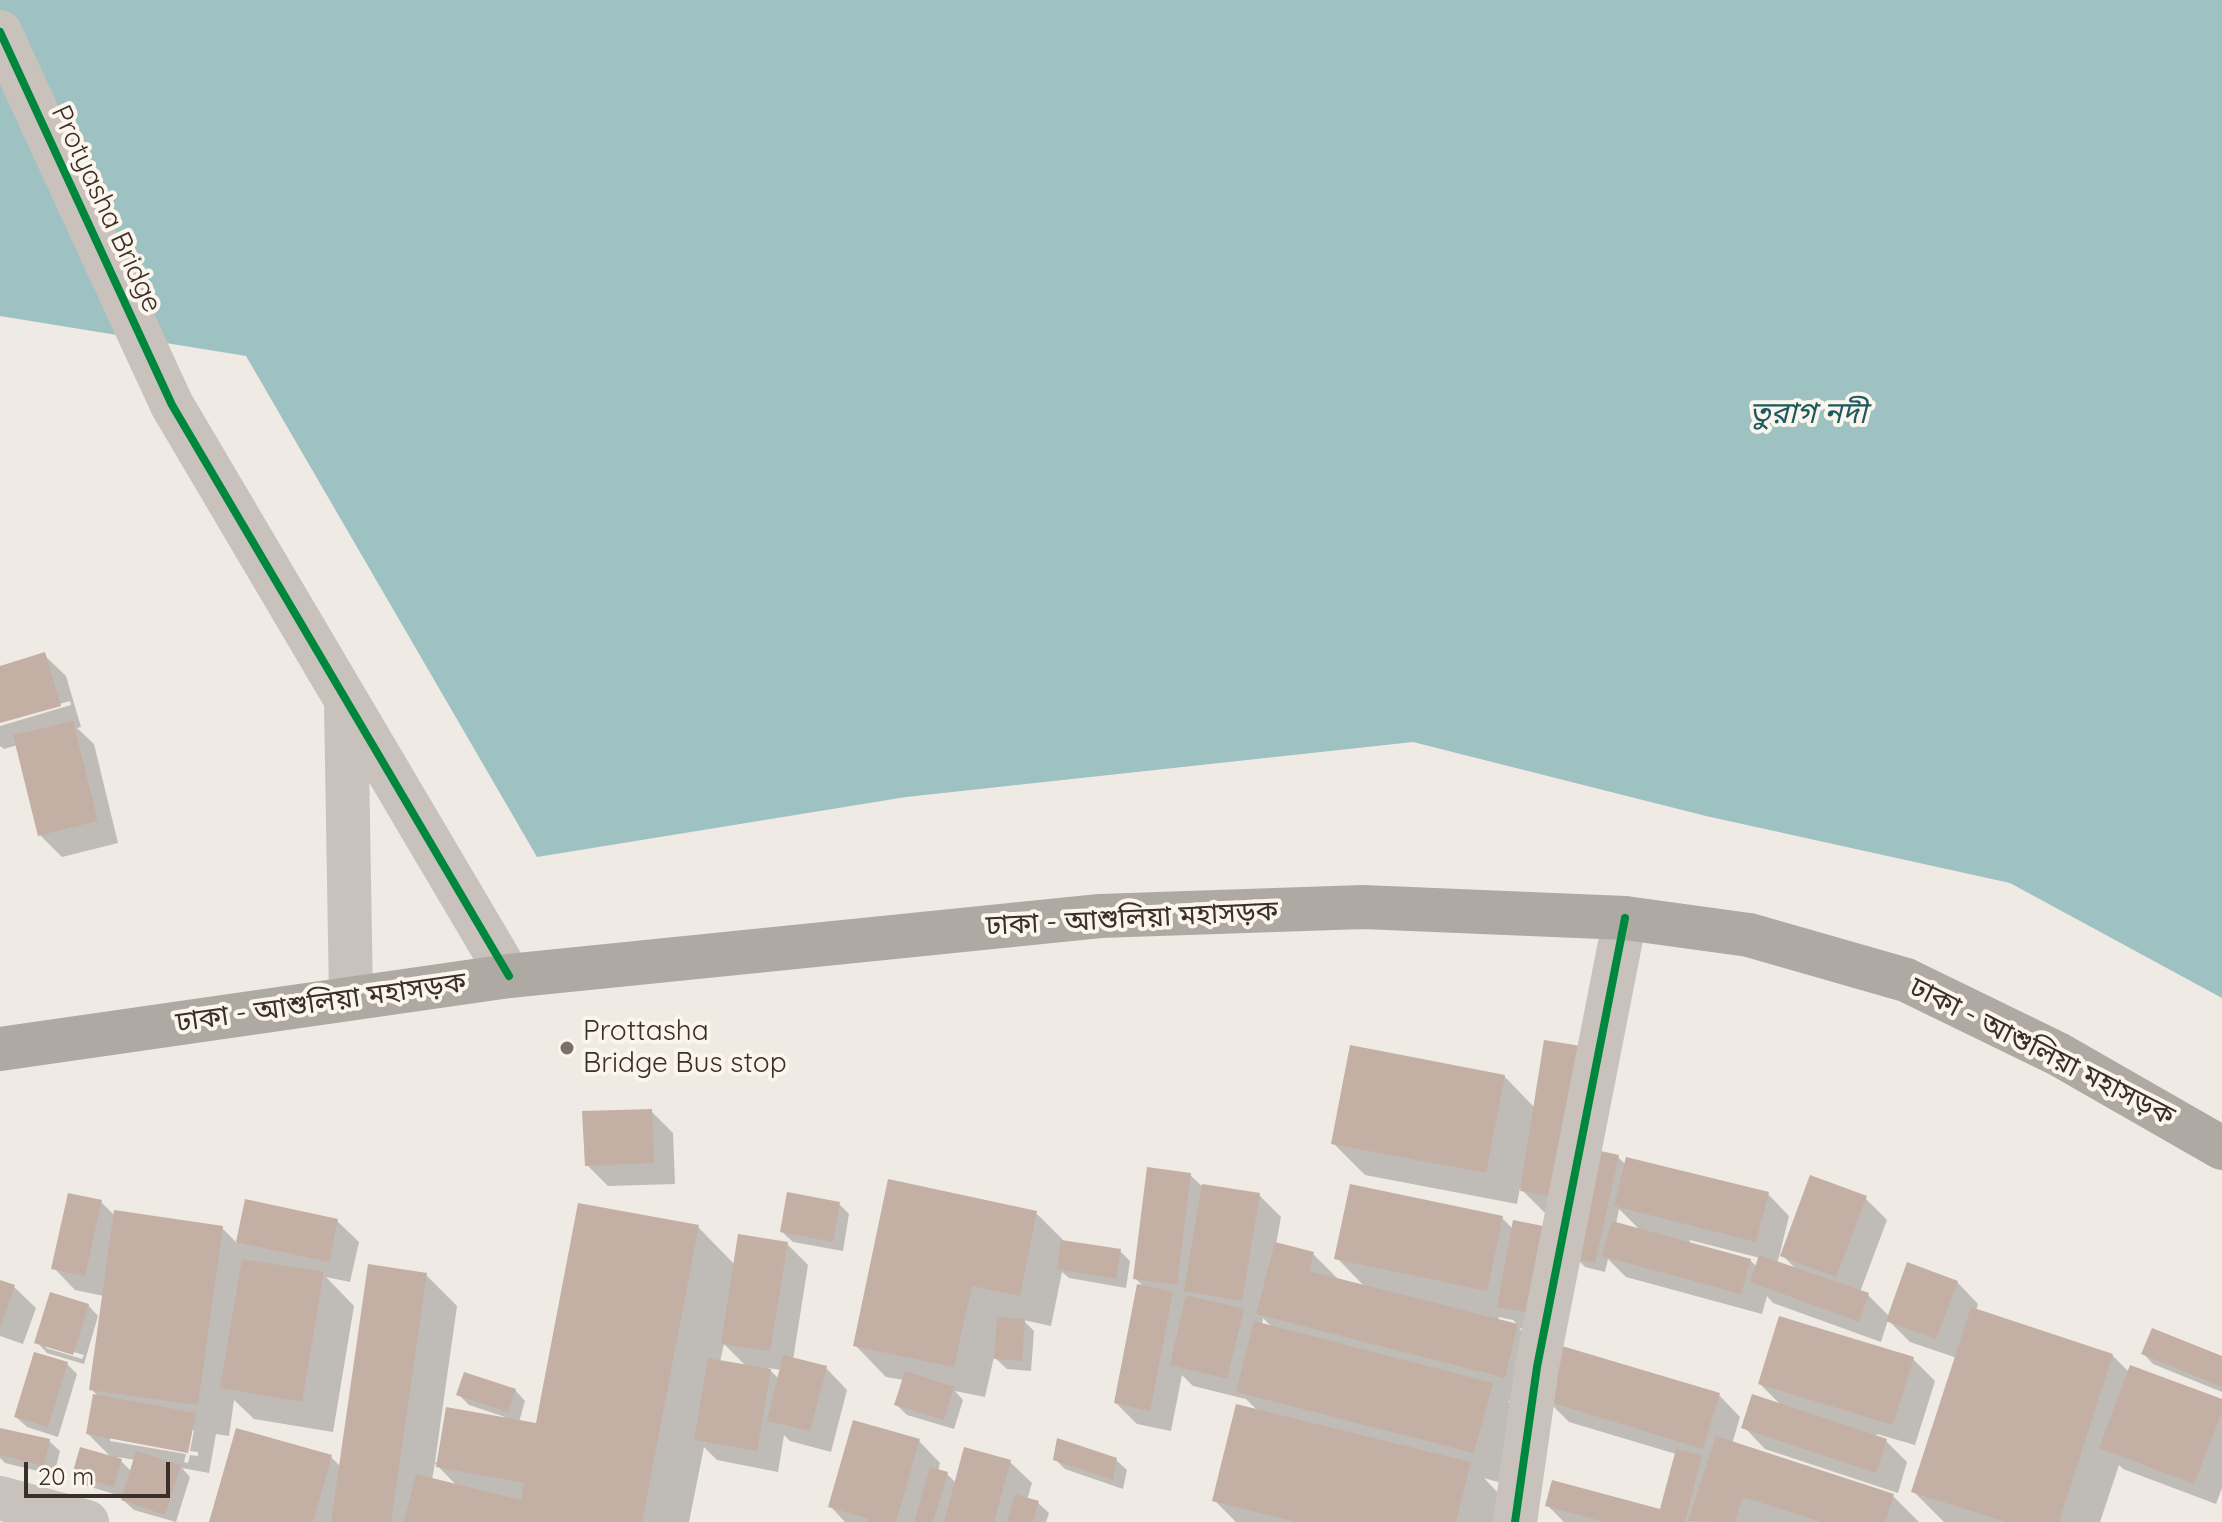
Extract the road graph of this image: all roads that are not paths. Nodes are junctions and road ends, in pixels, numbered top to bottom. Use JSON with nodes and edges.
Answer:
{"nodes":[{"id":1,"x":0,"y":32,"type":"edge"},
{"id":2,"x":346,"y":700,"type":"junction"},
{"id":3,"x":1625,"y":918,"type":"junction"},
{"id":4,"x":509,"y":976,"type":"junction"},
{"id":5,"x":351,"y":998,"type":"junction"},
{"id":6,"x":0,"y":1049,"type":"edge"},
{"id":7,"x":2222,"y":1148,"type":"edge"},
{"id":8,"x":0,"y":1498,"type":"edge"},
{"id":9,"x":87,"y":1522,"type":"edge"},
{"id":10,"x":1515,"y":1522,"type":"edge"}],
"edges":[{"from":1,"to":2,"type":"street","name":"Protyasha Bridge"},
{"from":2,"to":4,"type":"street","name":"Protyasha Bridge"},
{"from":2,"to":5,"type":"street"},
{"from":3,"to":4,"type":"highway","name":"ঢাকা - আশুলিয়া মহাসড়ক"},
{"from":3,"to":7,"type":"highway","name":"ঢাকা - আশুলিয়া মহাসড়ক"},
{"from":3,"to":10,"type":"street"},
{"from":4,"to":5,"type":"highway","name":"ঢাকা - আশুলিয়া মহাসড়ক"},
{"from":5,"to":6,"type":"highway","name":"ঢাকা - আশুলিয়া মহাসড়ক"},
{"from":8,"to":9,"type":"street"}]}
